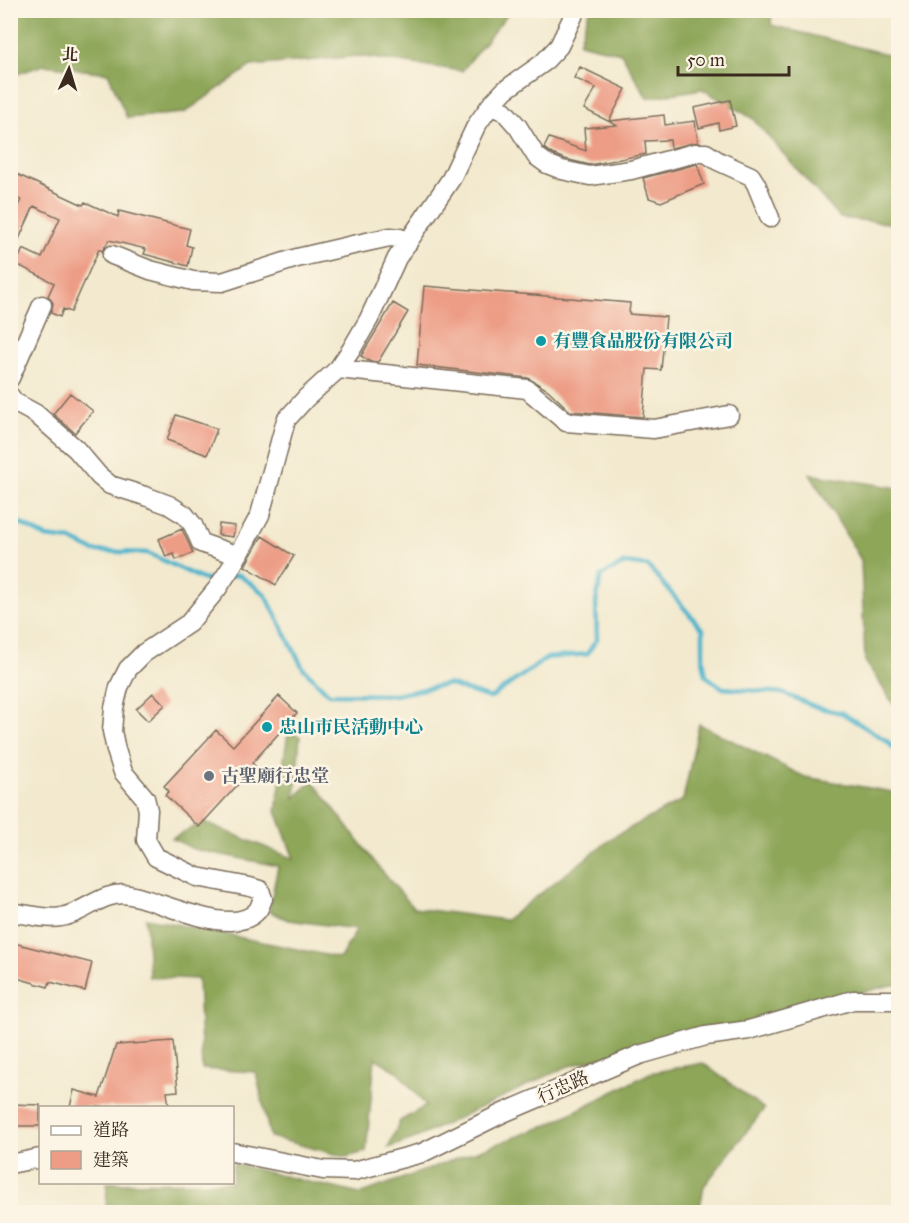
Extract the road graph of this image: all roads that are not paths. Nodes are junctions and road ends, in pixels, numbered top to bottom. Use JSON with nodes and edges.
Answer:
{"nodes":[{"id":1,"x":576,"y":10,"type":"edge"},
{"id":2,"x":490,"y":106,"type":"junction"},
{"id":3,"x":770,"y":218,"type":"dead end"},
{"id":4,"x":408,"y":243,"type":"junction"},
{"id":5,"x":112,"y":255,"type":"dead end"},
{"id":6,"x":42,"y":305,"type":"dead end"},
{"id":7,"x":338,"y":369,"type":"junction"},
{"id":8,"x":10,"y":378,"type":"edge"},
{"id":9,"x":10,"y":396,"type":"edge"},
{"id":10,"x":729,"y":415,"type":"dead end"},
{"id":11,"x":236,"y":560,"type":"junction"},
{"id":12,"x":10,"y":912,"type":"edge"},
{"id":13,"x":898,"y":1000,"type":"edge"},
{"id":14,"x":234,"y":1152,"type":"edge"},
{"id":15,"x":39,"y":1158,"type":"edge"},
{"id":16,"x":10,"y":1164,"type":"edge"}],
"edges":[{"from":1,"to":2,"type":"street"},
{"from":2,"to":3,"type":"street"},
{"from":2,"to":4,"type":"street"},
{"from":4,"to":5,"type":"street"},
{"from":4,"to":7,"type":"street"},
{"from":6,"to":8,"type":"street"},
{"from":7,"to":10,"type":"street"},
{"from":7,"to":11,"type":"street"},
{"from":9,"to":11,"type":"street"},
{"from":11,"to":12,"type":"street"},
{"from":13,"to":14,"type":"street","name":"行忠路"},
{"from":15,"to":16,"type":"street"}]}
